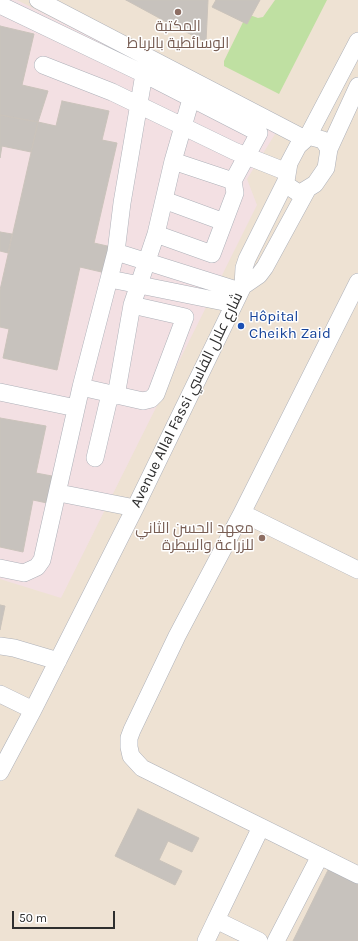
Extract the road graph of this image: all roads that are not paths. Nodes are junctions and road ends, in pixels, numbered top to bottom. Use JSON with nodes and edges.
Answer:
{"nodes":[{"id":1,"x":38,"y":0,"type":"edge"},
{"id":2,"x":0,"y":5,"type":"edge"},
{"id":3,"x":358,"y":41,"type":"edge"},
{"id":4,"x":43,"y":65,"type":"dead end"},
{"id":5,"x":144,"y":74,"type":"junction"},
{"id":6,"x":358,"y":86,"type":"edge"},
{"id":7,"x":191,"y":98,"type":"junction"},
{"id":8,"x":139,"y":106,"type":"junction"},
{"id":9,"x":182,"y":126,"type":"junction"},
{"id":10,"x":306,"y":139,"type":"junction"},
{"id":11,"x":329,"y":149,"type":"junction"},
{"id":12,"x":245,"y":156,"type":"junction"},
{"id":13,"x":173,"y":161,"type":"junction"},
{"id":14,"x":286,"y":176,"type":"junction"},
{"id":15,"x":233,"y":181,"type":"junction"},
{"id":16,"x":307,"y":190,"type":"junction"},
{"id":17,"x":164,"y":200,"type":"junction"},
{"id":18,"x":224,"y":222,"type":"junction"},
{"id":19,"x":156,"y":234,"type":"junction"},
{"id":20,"x":116,"y":252,"type":"junction"},
{"id":21,"x":146,"y":262,"type":"junction"},
{"id":22,"x":110,"y":278,"type":"junction"},
{"id":23,"x":358,"y":284,"type":"edge"},
{"id":24,"x":138,"y":285,"type":"junction"},
{"id":25,"x":239,"y":294,"type":"junction"},
{"id":26,"x":132,"y":305,"type":"junction"},
{"id":27,"x":81,"y":387,"type":"junction"},
{"id":28,"x":0,"y":392,"type":"edge"},
{"id":29,"x":113,"y":395,"type":"junction"},
{"id":30,"x":76,"y":408,"type":"junction"},
{"id":31,"x":94,"y":458,"type":"dead end"},
{"id":32,"x":59,"y":493,"type":"junction"},
{"id":33,"x":134,"y":508,"type":"junction"},
{"id":34,"x":242,"y":513,"type":"junction"},
{"id":35,"x":0,"y":568,"type":"edge"},
{"id":36,"x":358,"y":570,"type":"edge"},
{"id":37,"x":0,"y":646,"type":"edge"},
{"id":38,"x":58,"y":661,"type":"junction"},
{"id":39,"x":0,"y":694,"type":"edge"},
{"id":40,"x":33,"y":710,"type":"junction"},
{"id":41,"x":0,"y":772,"type":"edge"},
{"id":42,"x":261,"y":827,"type":"junction"},
{"id":43,"x":320,"y":856,"type":"junction"},
{"id":44,"x":358,"y":875,"type":"edge"},
{"id":45,"x":216,"y":920,"type":"junction"},
{"id":46,"x":206,"y":941,"type":"edge"},
{"id":47,"x":259,"y":941,"type":"edge"},
{"id":48,"x":276,"y":941,"type":"edge"}],
"edges":[{"from":1,"to":10,"type":"street"},
{"from":2,"to":5,"type":"street"},
{"from":3,"to":10,"type":"street"},
{"from":4,"to":8,"type":"street"},
{"from":5,"to":7,"type":"street"},
{"from":5,"to":8,"type":"street"},
{"from":6,"to":11,"type":"street"},
{"from":7,"to":9,"type":"street"},
{"from":7,"to":12,"type":"street"},
{"from":8,"to":9,"type":"street"},
{"from":8,"to":20,"type":"street"},
{"from":9,"to":12,"type":"street"},
{"from":9,"to":13,"type":"street"},
{"from":10,"to":11,"type":"street"},
{"from":10,"to":14,"type":"street"},
{"from":11,"to":16,"type":"street"},
{"from":12,"to":14,"type":"street"},
{"from":12,"to":15,"type":"street"},
{"from":13,"to":15,"type":"street"},
{"from":13,"to":17,"type":"street"},
{"from":14,"to":16,"type":"street"},
{"from":14,"to":25,"type":"street"},
{"from":15,"to":18,"type":"street"},
{"from":16,"to":25,"type":"street"},
{"from":17,"to":18,"type":"street"},
{"from":17,"to":19,"type":"street"},
{"from":18,"to":19,"type":"street"},
{"from":19,"to":21,"type":"street"},
{"from":20,"to":21,"type":"street"},
{"from":20,"to":22,"type":"street"},
{"from":21,"to":24,"type":"street"},
{"from":21,"to":25,"type":"street"},
{"from":22,"to":24,"type":"street"},
{"from":22,"to":27,"type":"street"},
{"from":23,"to":34,"type":"street"},
{"from":24,"to":25,"type":"street"},
{"from":24,"to":26,"type":"street"},
{"from":25,"to":33,"type":"street","name":"Avenue Allal Fassi شارع علال الفاسي"},
{"from":26,"to":29,"type":"street"},
{"from":26,"to":29,"type":"street"},
{"from":27,"to":29,"type":"street"},
{"from":27,"to":30,"type":"street"},
{"from":28,"to":30,"type":"street"},
{"from":29,"to":31,"type":"street"},
{"from":30,"to":32,"type":"street"},
{"from":32,"to":33,"type":"street"},
{"from":32,"to":35,"type":"street"},
{"from":33,"to":38,"type":"street","name":"Avenue Allal Fassi شارع علال الفاسي"},
{"from":34,"to":36,"type":"street"},
{"from":34,"to":42,"type":"street"},
{"from":37,"to":38,"type":"street"},
{"from":38,"to":40,"type":"street","name":"Avenue Allal Fassi شارع علال الفاسي"},
{"from":39,"to":40,"type":"street"},
{"from":40,"to":41,"type":"street","name":"Avenue Allal Fassi شارع علال الفاسي"},
{"from":42,"to":43,"type":"street"},
{"from":42,"to":45,"type":"street"},
{"from":43,"to":44,"type":"street"},
{"from":43,"to":48,"type":"street"},
{"from":45,"to":46,"type":"street"},
{"from":45,"to":47,"type":"street"}]}
